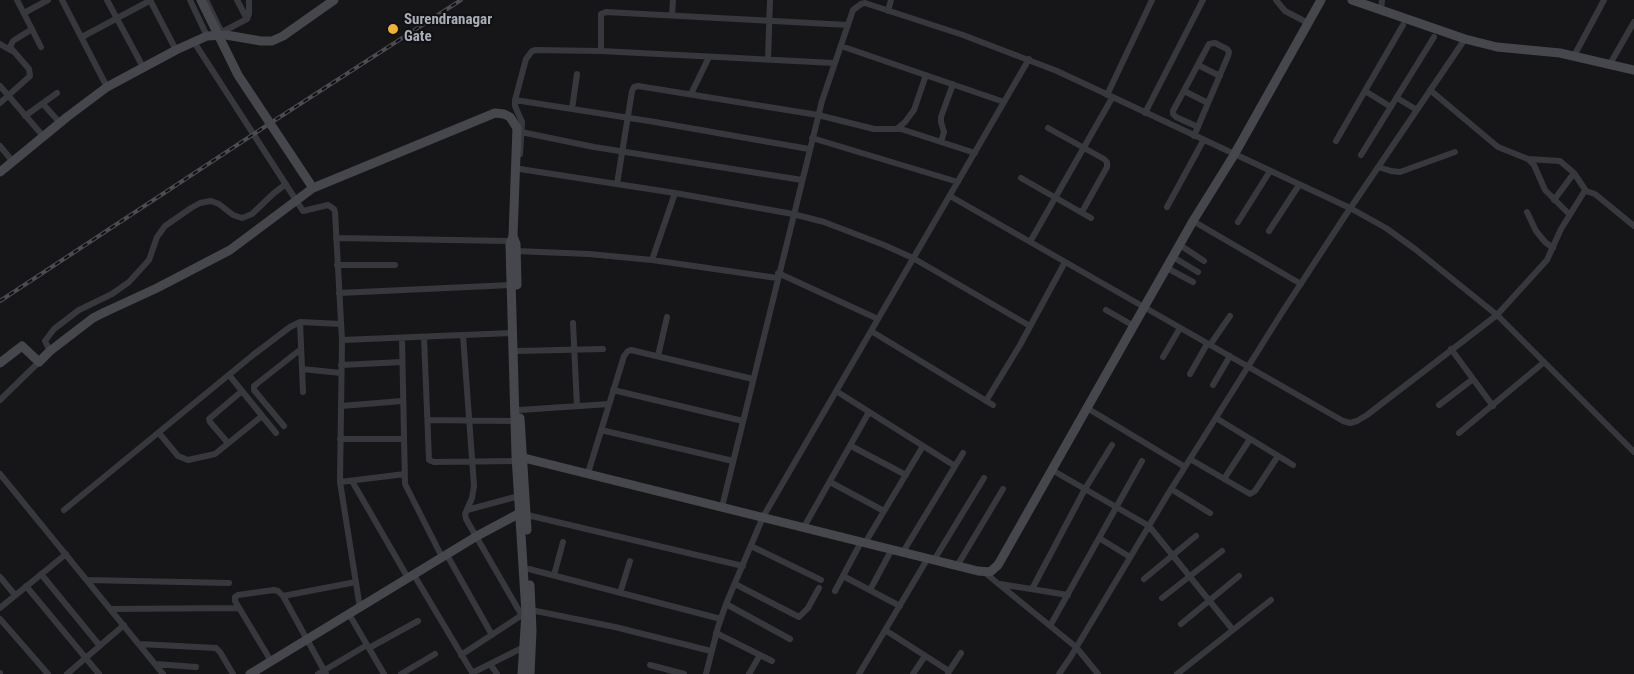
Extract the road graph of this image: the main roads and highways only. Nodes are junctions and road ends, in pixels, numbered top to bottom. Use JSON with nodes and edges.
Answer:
{"nodes":[{"id":1,"x":201,"y":0,"type":"edge"},
{"id":2,"x":334,"y":0,"type":"edge"},
{"id":3,"x":1321,"y":0,"type":"edge"},
{"id":4,"x":1352,"y":0,"type":"edge"},
{"id":5,"x":1634,"y":70,"type":"edge"},
{"id":6,"x":0,"y":172,"type":"edge"},
{"id":7,"x":313,"y":188,"type":"junction"},
{"id":8,"x":513,"y":239,"type":"junction"},
{"id":9,"x":0,"y":363,"type":"edge"},
{"id":10,"x":518,"y":458,"type":"junction"},
{"id":11,"x":523,"y":514,"type":"junction"},
{"id":12,"x":250,"y":674,"type":"edge"},
{"id":13,"x":522,"y":674,"type":"edge"},
{"id":14,"x":530,"y":674,"type":"edge"}],
"edges":[{"from":1,"to":7,"type":"main road","bridge":true},
{"from":2,"to":6,"type":"main road"},
{"from":3,"to":10,"type":"main road"},
{"from":4,"to":5,"type":"main road"},
{"from":7,"to":8,"type":"main road","bridge":true},
{"from":7,"to":9,"type":"main road","bridge":true},
{"from":8,"to":10,"type":"main road"},
{"from":8,"to":10,"type":"main road"},
{"from":10,"to":11,"type":"main road"},
{"from":10,"to":11,"type":"main road"},
{"from":11,"to":12,"type":"main road"},
{"from":11,"to":13,"type":"main road"},
{"from":11,"to":14,"type":"main road"}]}
